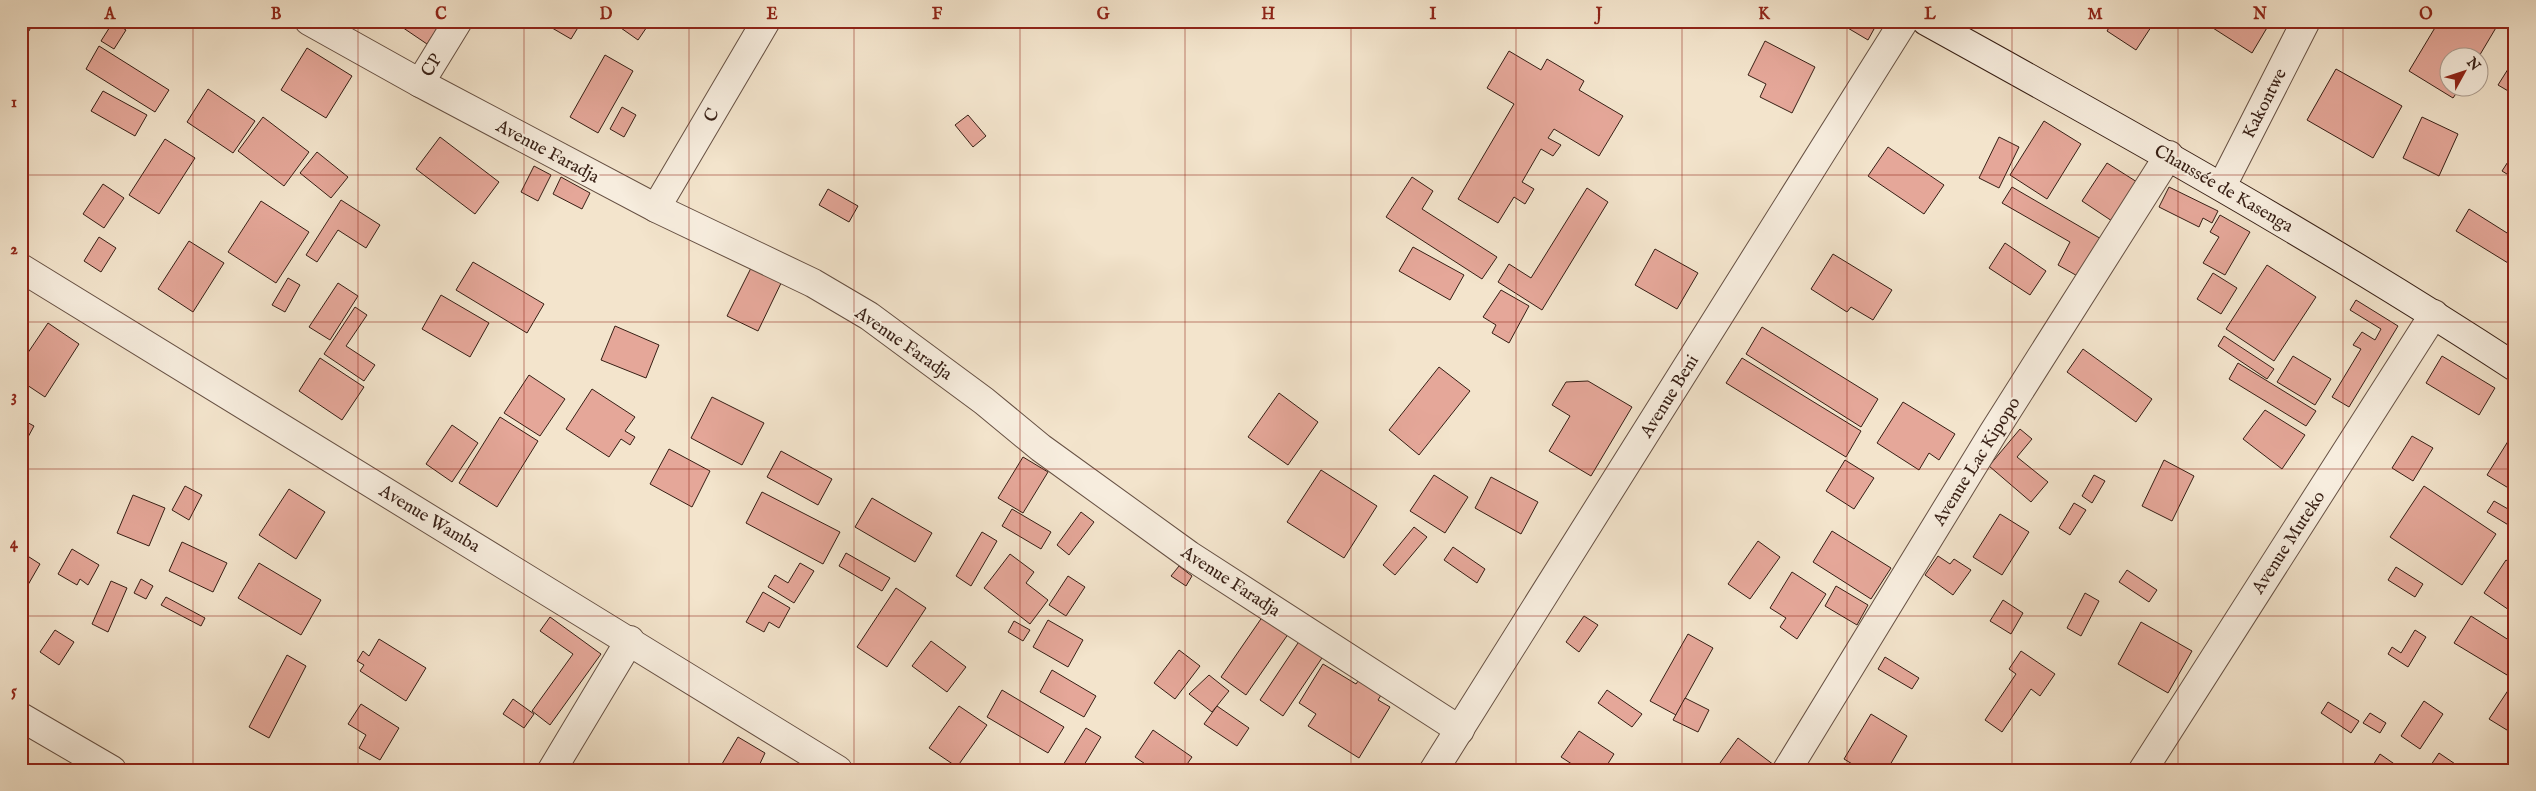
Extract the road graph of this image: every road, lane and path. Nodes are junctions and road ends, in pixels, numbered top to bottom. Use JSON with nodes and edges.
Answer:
{"nodes":[{"id":1,"x":309,"y":21,"type":"edge"},
{"id":2,"x":458,"y":21,"type":"edge"},
{"id":3,"x":766,"y":21,"type":"edge"},
{"id":4,"x":1904,"y":21,"type":"edge"},
{"id":5,"x":1926,"y":21,"type":"edge"},
{"id":6,"x":2306,"y":21,"type":"edge"},
{"id":7,"x":420,"y":83,"type":"junction"},
{"id":8,"x":2169,"y":155,"type":"junction"},
{"id":9,"x":2222,"y":186,"type":"junction"},
{"id":10,"x":656,"y":208,"type":"junction"},
{"id":11,"x":21,"y":268,"type":"edge"},
{"id":12,"x":2434,"y":314,"type":"junction"},
{"id":13,"x":2515,"y":367,"type":"edge"},
{"id":14,"x":630,"y":640,"type":"junction"},
{"id":15,"x":21,"y":717,"type":"edge"},
{"id":16,"x":1460,"y":730,"type":"junction"},
{"id":17,"x":112,"y":770,"type":"edge"},
{"id":18,"x":552,"y":770,"type":"edge"},
{"id":19,"x":838,"y":770,"type":"edge"},
{"id":20,"x":1434,"y":770,"type":"edge"},
{"id":21,"x":1787,"y":770,"type":"edge"},
{"id":22,"x":2142,"y":770,"type":"edge"}],
"edges":[{"from":1,"to":7,"type":"street","name":"Avenue Faradja"},
{"from":2,"to":7,"type":"street","name":"CP"},
{"from":3,"to":10,"type":"street","name":"C"},
{"from":4,"to":16,"type":"street","name":"Avenue Beni"},
{"from":5,"to":8,"type":"street","name":"Chaussée de Kasenga"},
{"from":6,"to":9,"type":"street","name":"Kakontwe"},
{"from":7,"to":10,"type":"street","name":"Avenue Faradja"},
{"from":8,"to":9,"type":"street","name":"Chaussée de Kasenga"},
{"from":8,"to":21,"type":"street","name":"Avenue Lac Kipopo"},
{"from":9,"to":12,"type":"street","name":"Chaussée de Kasenga"},
{"from":10,"to":16,"type":"street","name":"Avenue Faradja"},
{"from":11,"to":14,"type":"street","name":"Avenue Wamba"},
{"from":12,"to":13,"type":"street","name":"Chaussée de Kasenga"},
{"from":12,"to":22,"type":"street","name":"Avenue Muteko"},
{"from":14,"to":18,"type":"street"},
{"from":14,"to":19,"type":"street","name":"Avenue Wamba"},
{"from":15,"to":17,"type":"street"},
{"from":16,"to":20,"type":"street","name":"Avenue Beni"}]}
